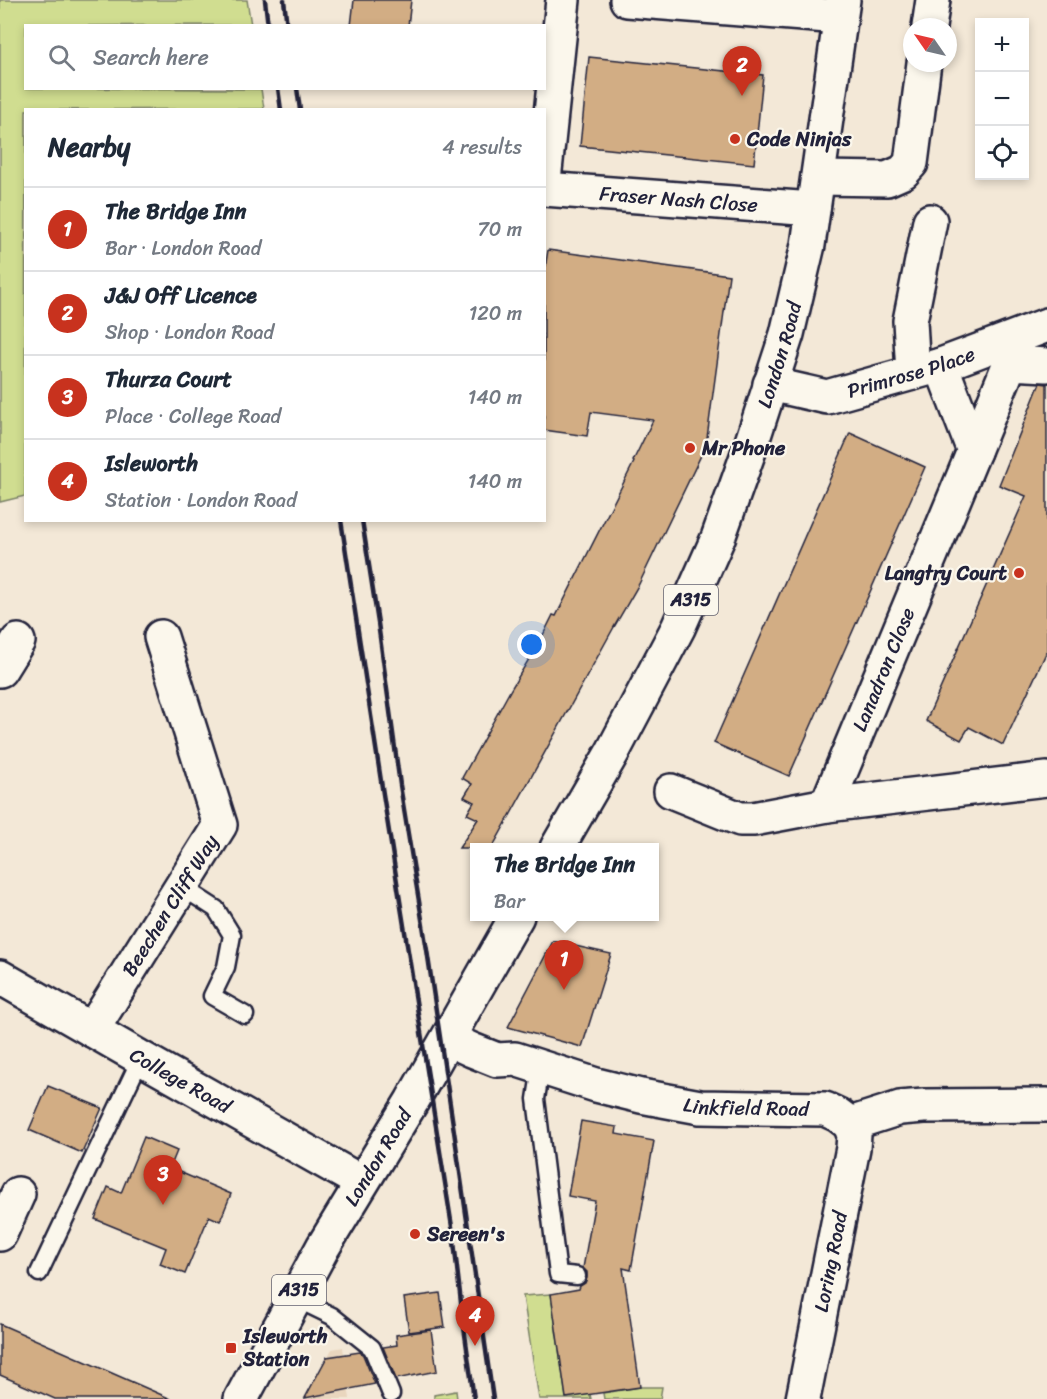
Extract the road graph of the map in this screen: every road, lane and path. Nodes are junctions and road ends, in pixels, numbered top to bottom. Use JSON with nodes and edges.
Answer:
{"nodes":[{"id":1,"x":563,"y":0,"type":"edge"},
{"id":2,"x":627,"y":0,"type":"edge"},
{"id":3,"x":933,"y":0,"type":"edge"},
{"id":4,"x":842,"y":9,"type":"edge"},
{"id":5,"x":930,"y":18,"type":"edge"},
{"id":6,"x":923,"y":72,"type":"edge"},
{"id":7,"x":546,"y":161,"type":"edge"},
{"id":8,"x":546,"y":189,"type":"edge"},
{"id":9,"x":816,"y":194,"type":"junction"},
{"id":10,"x":930,"y":221,"type":"dead end"},
{"id":11,"x":1047,"y":325,"type":"edge"},
{"id":12,"x":1047,"y":364,"type":"edge"},
{"id":13,"x":927,"y":369,"type":"junction"},
{"id":14,"x":771,"y":384,"type":"junction"},
{"id":15,"x":974,"y":452,"type":"junction"},
{"id":16,"x":161,"y":637,"type":"dead end"},
{"id":17,"x":18,"y":641,"type":"dead end"},
{"id":18,"x":0,"y":670,"type":"edge"},
{"id":19,"x":1047,"y":779,"type":"edge"},
{"id":20,"x":672,"y":791,"type":"dead end"},
{"id":21,"x":827,"y":805,"type":"junction"},
{"id":22,"x":560,"y":843,"type":"edge"},
{"id":23,"x":182,"y":887,"type":"junction"},
{"id":24,"x":514,"y":921,"type":"edge"},
{"id":25,"x":0,"y":977,"type":"edge"},
{"id":26,"x":245,"y":1014,"type":"dead end"},
{"id":27,"x":92,"y":1030,"type":"junction"},
{"id":28,"x":448,"y":1039,"type":"junction"},
{"id":29,"x":141,"y":1058,"type":"junction"},
{"id":30,"x":533,"y":1064,"type":"junction"},
{"id":31,"x":1047,"y":1105,"type":"edge"},
{"id":32,"x":850,"y":1124,"type":"junction"},
{"id":33,"x":361,"y":1182,"type":"junction"},
{"id":34,"x":18,"y":1194,"type":"dead end"},
{"id":35,"x":0,"y":1234,"type":"edge"},
{"id":36,"x":39,"y":1273,"type":"dead end"},
{"id":37,"x":577,"y":1276,"type":"dead end"},
{"id":38,"x":295,"y":1298,"type":"junction"},
{"id":39,"x":390,"y":1394,"type":"dead end"},
{"id":40,"x":240,"y":1399,"type":"edge"},
{"id":41,"x":803,"y":1399,"type":"edge"}],
"edges":[{"from":1,"to":7,"type":"street"},
{"from":2,"to":4,"type":"street"},
{"from":3,"to":5,"type":"street"},
{"from":4,"to":9,"type":"street","name":"London Road","number":"A315"},
{"from":6,"to":9,"type":"street"},
{"from":8,"to":9,"type":"street","name":"Fraser Nash Close"},
{"from":9,"to":14,"type":"street","name":"London Road","number":"A315"},
{"from":10,"to":13,"type":"street"},
{"from":11,"to":13,"type":"street","name":"Primrose Place"},
{"from":12,"to":15,"type":"street","name":"Lanadron Close"},
{"from":13,"to":14,"type":"street","name":"Primrose Place"},
{"from":13,"to":15,"type":"street"},
{"from":14,"to":22,"type":"street","name":"London Road","number":"A315"},
{"from":15,"to":21,"type":"street","name":"Lanadron Close"},
{"from":16,"to":23,"type":"street","name":"Beechen Cliff Way"},
{"from":17,"to":18,"type":"street"},
{"from":19,"to":21,"type":"street"},
{"from":20,"to":21,"type":"street"},
{"from":23,"to":26,"type":"lane"},
{"from":23,"to":27,"type":"street","name":"Beechen Cliff Way"},
{"from":24,"to":28,"type":"street","name":"London Road","number":"A315"},
{"from":25,"to":27,"type":"street","name":"College Road"},
{"from":27,"to":29,"type":"street","name":"College Road"},
{"from":28,"to":30,"type":"street","name":"Linkfield Road"},
{"from":28,"to":33,"type":"street","name":"London Road","number":"A315"},
{"from":29,"to":33,"type":"street","name":"College Road"},
{"from":29,"to":36,"type":"lane"},
{"from":30,"to":32,"type":"street","name":"Linkfield Road"},
{"from":30,"to":37,"type":"lane"},
{"from":31,"to":32,"type":"street"},
{"from":32,"to":41,"type":"street","name":"Loring Road"},
{"from":33,"to":38,"type":"street","name":"London Road","number":"A315"},
{"from":34,"to":35,"type":"street"},
{"from":38,"to":39,"type":"lane"},
{"from":38,"to":40,"type":"street","name":"London Road","number":"A315"}]}
